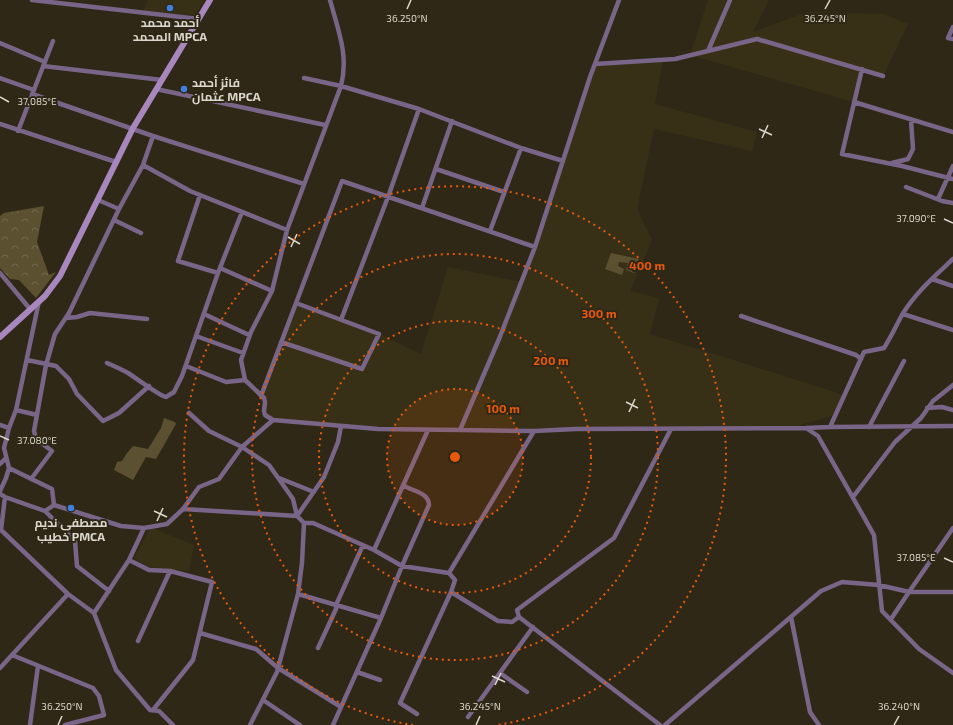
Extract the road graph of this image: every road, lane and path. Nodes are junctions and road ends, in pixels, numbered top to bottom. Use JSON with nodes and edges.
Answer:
{"nodes":[{"id":1,"x":32,"y":0,"type":"edge"},
{"id":2,"x":210,"y":0,"type":"edge"},
{"id":3,"x":330,"y":0,"type":"edge"},
{"id":4,"x":619,"y":0,"type":"edge"},
{"id":5,"x":730,"y":0,"type":"edge"},
{"id":6,"x":199,"y":19,"type":"junction"},
{"id":7,"x":953,"y":27,"type":"edge"},
{"id":8,"x":953,"y":39,"type":"edge"},
{"id":9,"x":53,"y":41,"type":"dead end"},
{"id":10,"x":0,"y":44,"type":"edge"},
{"id":11,"x":708,"y":51,"type":"junction"},
{"id":12,"x":44,"y":64,"type":"junction"},
{"id":13,"x":595,"y":64,"type":"junction"},
{"id":14,"x":862,"y":69,"type":"junction"},
{"id":15,"x":883,"y":76,"type":"dead end"},
{"id":16,"x":0,"y":78,"type":"edge"},
{"id":17,"x":304,"y":78,"type":"dead end"},
{"id":18,"x":162,"y":80,"type":"junction"},
{"id":19,"x":340,"y":86,"type":"junction"},
{"id":20,"x":156,"y":89,"type":"junction"},
{"id":21,"x":33,"y":92,"type":"junction"},
{"id":22,"x":854,"y":102,"type":"junction"},
{"id":23,"x":419,"y":109,"type":"junction"},
{"id":24,"x":911,"y":120,"type":"junction"},
{"id":25,"x":452,"y":121,"type":"junction"},
{"id":26,"x":0,"y":124,"type":"edge"},
{"id":27,"x":326,"y":125,"type":"junction"},
{"id":28,"x":132,"y":128,"type":"junction"},
{"id":29,"x":18,"y":131,"type":"junction"},
{"id":30,"x":953,"y":132,"type":"edge"},
{"id":31,"x":152,"y":136,"type":"junction"},
{"id":32,"x":522,"y":148,"type":"junction"},
{"id":33,"x":563,"y":161,"type":"junction"},
{"id":34,"x":116,"y":162,"type":"junction"},
{"id":35,"x":891,"y":164,"type":"junction"},
{"id":36,"x":143,"y":165,"type":"junction"},
{"id":37,"x":953,"y":166,"type":"edge"},
{"id":38,"x":436,"y":169,"type":"junction"},
{"id":39,"x":947,"y":177,"type":"junction"},
{"id":40,"x":953,"y":179,"type":"edge"},
{"id":41,"x":304,"y":184,"type":"junction"},
{"id":42,"x":906,"y":186,"type":"dead end"},
{"id":43,"x":504,"y":192,"type":"junction"},
{"id":44,"x":200,"y":195,"type":"junction"},
{"id":45,"x":388,"y":197,"type":"junction"},
{"id":46,"x":938,"y":199,"type":"junction"},
{"id":47,"x":98,"y":200,"type":"junction"},
{"id":48,"x":953,"y":203,"type":"edge"},
{"id":49,"x":422,"y":208,"type":"junction"},
{"id":50,"x":119,"y":209,"type":"junction"},
{"id":51,"x":242,"y":212,"type":"junction"},
{"id":52,"x":114,"y":220,"type":"junction"},
{"id":53,"x":287,"y":230,"type":"junction"},
{"id":54,"x":490,"y":232,"type":"junction"},
{"id":55,"x":141,"y":233,"type":"dead end"},
{"id":56,"x":535,"y":247,"type":"junction"},
{"id":57,"x":953,"y":259,"type":"edge"},
{"id":58,"x":220,"y":268,"type":"junction"},
{"id":59,"x":218,"y":273,"type":"junction"},
{"id":60,"x":0,"y":274,"type":"edge"},
{"id":61,"x":932,"y":279,"type":"junction"},
{"id":62,"x":953,"y":286,"type":"edge"},
{"id":63,"x":272,"y":291,"type":"junction"},
{"id":64,"x":39,"y":301,"type":"junction"},
{"id":65,"x":296,"y":303,"type":"junction"},
{"id":66,"x":30,"y":309,"type":"junction"},
{"id":67,"x":204,"y":314,"type":"junction"},
{"id":68,"x":903,"y":314,"type":"junction"},
{"id":69,"x":741,"y":316,"type":"dead end"},
{"id":70,"x":66,"y":318,"type":"junction"},
{"id":71,"x":146,"y":319,"type":"dead end"},
{"id":72,"x":341,"y":320,"type":"junction"},
{"id":73,"x":953,"y":330,"type":"edge"},
{"id":74,"x":1,"y":333,"type":"edge"},
{"id":75,"x":250,"y":335,"type":"junction"},
{"id":76,"x":196,"y":336,"type":"junction"},
{"id":77,"x":281,"y":342,"type":"junction"},
{"id":78,"x":244,"y":353,"type":"junction"},
{"id":79,"x":861,"y":359,"type":"junction"},
{"id":80,"x":27,"y":360,"type":"junction"},
{"id":81,"x":904,"y":361,"type":"dead end"},
{"id":82,"x":107,"y":363,"type":"dead end"},
{"id":83,"x":46,"y":365,"type":"junction"},
{"id":84,"x":186,"y":366,"type":"junction"},
{"id":85,"x":245,"y":380,"type":"junction"},
{"id":86,"x":953,"y":385,"type":"edge"},
{"id":87,"x":149,"y":386,"type":"junction"},
{"id":88,"x":261,"y":396,"type":"junction"},
{"id":89,"x":927,"y":408,"type":"junction"},
{"id":90,"x":16,"y":410,"type":"junction"},
{"id":91,"x":953,"y":410,"type":"edge"},
{"id":92,"x":189,"y":413,"type":"dead end"},
{"id":93,"x":37,"y":415,"type":"junction"},
{"id":94,"x":273,"y":420,"type":"junction"},
{"id":95,"x":0,"y":426,"type":"edge"},
{"id":96,"x":341,"y":426,"type":"junction"},
{"id":97,"x":911,"y":426,"type":"junction"},
{"id":98,"x":953,"y":426,"type":"edge"},
{"id":99,"x":830,"y":427,"type":"junction"},
{"id":100,"x":9,"y":428,"type":"junction"},
{"id":101,"x":671,"y":428,"type":"junction"},
{"id":102,"x":806,"y":428,"type":"junction"},
{"id":103,"x":869,"y":428,"type":"junction"},
{"id":104,"x":428,"y":430,"type":"junction"},
{"id":105,"x":460,"y":430,"type":"junction"},
{"id":106,"x":534,"y":431,"type":"junction"},
{"id":107,"x":242,"y":447,"type":"junction"},
{"id":108,"x":6,"y":458,"type":"junction"},
{"id":109,"x":0,"y":464,"type":"edge"},
{"id":110,"x":9,"y":468,"type":"junction"},
{"id":111,"x":279,"y":478,"type":"junction"},
{"id":112,"x":32,"y":479,"type":"junction"},
{"id":113,"x":404,"y":485,"type":"junction"},
{"id":114,"x":0,"y":491,"type":"edge"},
{"id":115,"x":314,"y":492,"type":"junction"},
{"id":116,"x":0,"y":494,"type":"edge"},
{"id":117,"x":5,"y":497,"type":"junction"},
{"id":118,"x":853,"y":497,"type":"junction"},
{"id":119,"x":54,"y":505,"type":"junction"},
{"id":120,"x":183,"y":509,"type":"junction"},
{"id":121,"x":45,"y":511,"type":"junction"},
{"id":122,"x":297,"y":516,"type":"junction"},
{"id":123,"x":304,"y":523,"type":"junction"},
{"id":124,"x":144,"y":528,"type":"junction"},
{"id":125,"x":953,"y":528,"type":"edge"},
{"id":126,"x":1,"y":531,"type":"edge"},
{"id":127,"x":363,"y":545,"type":"junction"},
{"id":128,"x":374,"y":550,"type":"junction"},
{"id":129,"x":129,"y":560,"type":"junction"},
{"id":130,"x":402,"y":566,"type":"junction"},
{"id":131,"x":170,"y":571,"type":"junction"},
{"id":132,"x":449,"y":573,"type":"junction"},
{"id":133,"x":879,"y":585,"type":"junction"},
{"id":134,"x":109,"y":591,"type":"junction"},
{"id":135,"x":451,"y":592,"type":"junction"},
{"id":136,"x":908,"y":592,"type":"junction"},
{"id":137,"x":953,"y":592,"type":"edge"},
{"id":138,"x":68,"y":594,"type":"junction"},
{"id":139,"x":298,"y":594,"type":"junction"},
{"id":140,"x":336,"y":605,"type":"junction"},
{"id":141,"x":94,"y":613,"type":"junction"},
{"id":142,"x":520,"y":617,"type":"junction"},
{"id":143,"x":791,"y":617,"type":"junction"},
{"id":144,"x":381,"y":618,"type":"junction"},
{"id":145,"x":891,"y":619,"type":"junction"},
{"id":146,"x":533,"y":627,"type":"junction"},
{"id":147,"x":200,"y":633,"type":"junction"},
{"id":148,"x":138,"y":641,"type":"dead end"},
{"id":149,"x":318,"y":648,"type":"dead end"},
{"id":150,"x":12,"y":655,"type":"junction"},
{"id":151,"x":38,"y":666,"type":"junction"},
{"id":152,"x":0,"y":668,"type":"edge"},
{"id":153,"x":278,"y":668,"type":"junction"},
{"id":154,"x":357,"y":672,"type":"junction"},
{"id":155,"x":500,"y":673,"type":"junction"},
{"id":156,"x":953,"y":674,"type":"edge"},
{"id":157,"x":380,"y":680,"type":"dead end"},
{"id":158,"x":527,"y":692,"type":"dead end"},
{"id":159,"x":263,"y":700,"type":"junction"},
{"id":160,"x":341,"y":707,"type":"junction"},
{"id":161,"x":154,"y":710,"type":"junction"},
{"id":162,"x":417,"y":714,"type":"dead end"},
{"id":163,"x":468,"y":717,"type":"dead end"},
{"id":164,"x":30,"y":725,"type":"edge"},
{"id":165,"x":65,"y":725,"type":"edge"},
{"id":166,"x":173,"y":725,"type":"edge"},
{"id":167,"x":250,"y":725,"type":"edge"},
{"id":168,"x":300,"y":725,"type":"edge"},
{"id":169,"x":333,"y":725,"type":"edge"},
{"id":170,"x":660,"y":725,"type":"edge"},
{"id":171,"x":664,"y":725,"type":"edge"},
{"id":172,"x":819,"y":725,"type":"edge"}],
"edges":[{"from":1,"to":6,"type":"street"},
{"from":2,"to":6,"type":"street"},
{"from":3,"to":19,"type":"street"},
{"from":4,"to":13,"type":"street"},
{"from":5,"to":11,"type":"street"},
{"from":6,"to":18,"type":"street"},
{"from":7,"to":8,"type":"street"},
{"from":9,"to":12,"type":"street"},
{"from":10,"to":12,"type":"street"},
{"from":11,"to":13,"type":"street"},
{"from":11,"to":14,"type":"street"},
{"from":12,"to":18,"type":"street"},
{"from":12,"to":21,"type":"street"},
{"from":13,"to":33,"type":"street"},
{"from":14,"to":15,"type":"street"},
{"from":14,"to":22,"type":"street"},
{"from":16,"to":21,"type":"street"},
{"from":17,"to":19,"type":"street"},
{"from":18,"to":20,"type":"street"},
{"from":19,"to":23,"type":"street"},
{"from":19,"to":27,"type":"street"},
{"from":20,"to":27,"type":"street"},
{"from":20,"to":28,"type":"street"},
{"from":21,"to":28,"type":"street"},
{"from":21,"to":29,"type":"street"},
{"from":22,"to":24,"type":"street"},
{"from":22,"to":35,"type":"street"},
{"from":23,"to":25,"type":"street"},
{"from":23,"to":45,"type":"street"},
{"from":24,"to":30,"type":"street"},
{"from":24,"to":35,"type":"street"},
{"from":25,"to":32,"type":"street"},
{"from":25,"to":38,"type":"street"},
{"from":26,"to":29,"type":"street"},
{"from":27,"to":41,"type":"street"},
{"from":28,"to":31,"type":"street"},
{"from":28,"to":34,"type":"street"},
{"from":29,"to":34,"type":"street"},
{"from":31,"to":36,"type":"street"},
{"from":31,"to":41,"type":"street"},
{"from":32,"to":33,"type":"street"},
{"from":32,"to":43,"type":"street"},
{"from":33,"to":56,"type":"street"},
{"from":34,"to":47,"type":"street"},
{"from":35,"to":39,"type":"street"},
{"from":36,"to":44,"type":"street"},
{"from":36,"to":50,"type":"street"},
{"from":37,"to":39,"type":"street"},
{"from":38,"to":43,"type":"street"},
{"from":38,"to":49,"type":"street"},
{"from":39,"to":40,"type":"street"},
{"from":39,"to":46,"type":"street"},
{"from":41,"to":53,"type":"street"},
{"from":42,"to":46,"type":"street"},
{"from":43,"to":54,"type":"street"},
{"from":44,"to":51,"type":"street"},
{"from":44,"to":59,"type":"street"},
{"from":45,"to":49,"type":"street"},
{"from":45,"to":65,"type":"street"},
{"from":45,"to":72,"type":"street"},
{"from":46,"to":48,"type":"street"},
{"from":47,"to":50,"type":"street"},
{"from":47,"to":64,"type":"street"},
{"from":49,"to":54,"type":"street"},
{"from":50,"to":52,"type":"street"},
{"from":51,"to":53,"type":"street"},
{"from":51,"to":58,"type":"street"},
{"from":52,"to":55,"type":"street"},
{"from":52,"to":70,"type":"street"},
{"from":53,"to":63,"type":"street"},
{"from":54,"to":56,"type":"street"},
{"from":56,"to":105,"type":"street"},
{"from":57,"to":61,"type":"street"},
{"from":58,"to":59,"type":"street"},
{"from":58,"to":63,"type":"street"},
{"from":59,"to":67,"type":"street"},
{"from":60,"to":66,"type":"street"},
{"from":61,"to":62,"type":"street"},
{"from":61,"to":68,"type":"street"},
{"from":63,"to":75,"type":"street"},
{"from":64,"to":66,"type":"street"},
{"from":64,"to":80,"type":"street"},
{"from":65,"to":72,"type":"street"},
{"from":65,"to":77,"type":"street"},
{"from":66,"to":74,"type":"street"},
{"from":67,"to":75,"type":"street"},
{"from":67,"to":76,"type":"street"},
{"from":68,"to":73,"type":"street"},
{"from":68,"to":79,"type":"street"},
{"from":69,"to":79,"type":"street"},
{"from":70,"to":71,"type":"street"},
{"from":70,"to":83,"type":"street"},
{"from":72,"to":77,"type":"street"},
{"from":75,"to":78,"type":"street"},
{"from":76,"to":78,"type":"street"},
{"from":76,"to":84,"type":"street"},
{"from":77,"to":88,"type":"street"},
{"from":78,"to":85,"type":"street"},
{"from":79,"to":99,"type":"street"},
{"from":80,"to":83,"type":"street"},
{"from":80,"to":90,"type":"street"},
{"from":81,"to":103,"type":"street"},
{"from":82,"to":87,"type":"street"},
{"from":83,"to":87,"type":"street"},
{"from":83,"to":93,"type":"street"},
{"from":84,"to":85,"type":"street"},
{"from":84,"to":87,"type":"street"},
{"from":85,"to":88,"type":"street"},
{"from":86,"to":89,"type":"street"},
{"from":88,"to":94,"type":"street"},
{"from":89,"to":91,"type":"street"},
{"from":89,"to":97,"type":"street"},
{"from":90,"to":93,"type":"street"},
{"from":90,"to":100,"type":"street"},
{"from":92,"to":107,"type":"street"},
{"from":93,"to":112,"type":"street"},
{"from":94,"to":96,"type":"street"},
{"from":94,"to":107,"type":"street"},
{"from":95,"to":100,"type":"street"},
{"from":96,"to":104,"type":"street"},
{"from":96,"to":115,"type":"street"},
{"from":97,"to":98,"type":"street"},
{"from":97,"to":103,"type":"street"},
{"from":97,"to":118,"type":"street"},
{"from":99,"to":102,"type":"street"},
{"from":99,"to":103,"type":"street"},
{"from":100,"to":108,"type":"street"},
{"from":101,"to":102,"type":"street"},
{"from":101,"to":106,"type":"street"},
{"from":101,"to":142,"type":"street"},
{"from":102,"to":118,"type":"street"},
{"from":104,"to":105,"type":"street"},
{"from":104,"to":113,"type":"street"},
{"from":105,"to":106,"type":"street"},
{"from":106,"to":132,"type":"street"},
{"from":107,"to":111,"type":"street"},
{"from":107,"to":120,"type":"street"},
{"from":108,"to":109,"type":"street"},
{"from":108,"to":110,"type":"street"},
{"from":110,"to":112,"type":"street"},
{"from":110,"to":114,"type":"street"},
{"from":111,"to":115,"type":"street"},
{"from":111,"to":122,"type":"street"},
{"from":112,"to":119,"type":"street"},
{"from":113,"to":128,"type":"street"},
{"from":113,"to":130,"type":"street"},
{"from":115,"to":122,"type":"street"},
{"from":116,"to":117,"type":"street"},
{"from":117,"to":121,"type":"street"},
{"from":117,"to":126,"type":"street"},
{"from":118,"to":133,"type":"street"},
{"from":119,"to":121,"type":"street"},
{"from":119,"to":124,"type":"street"},
{"from":120,"to":122,"type":"street"},
{"from":120,"to":124,"type":"street"},
{"from":121,"to":134,"type":"street"},
{"from":122,"to":123,"type":"street"},
{"from":123,"to":127,"type":"street"},
{"from":123,"to":139,"type":"street"},
{"from":124,"to":129,"type":"street"},
{"from":125,"to":136,"type":"street"},
{"from":126,"to":138,"type":"street"},
{"from":127,"to":128,"type":"street"},
{"from":127,"to":140,"type":"street"},
{"from":128,"to":130,"type":"street"},
{"from":129,"to":131,"type":"street"},
{"from":129,"to":134,"type":"street"},
{"from":130,"to":132,"type":"street"},
{"from":130,"to":144,"type":"street"},
{"from":131,"to":147,"type":"street"},
{"from":131,"to":148,"type":"street"},
{"from":132,"to":135,"type":"street"},
{"from":133,"to":136,"type":"street"},
{"from":133,"to":143,"type":"street"},
{"from":133,"to":145,"type":"street"},
{"from":134,"to":141,"type":"street"},
{"from":135,"to":142,"type":"street"},
{"from":135,"to":162,"type":"street"},
{"from":136,"to":137,"type":"street"},
{"from":136,"to":145,"type":"street"},
{"from":138,"to":141,"type":"street"},
{"from":138,"to":150,"type":"street"},
{"from":139,"to":140,"type":"street"},
{"from":139,"to":153,"type":"street"},
{"from":140,"to":144,"type":"street"},
{"from":140,"to":149,"type":"street"},
{"from":141,"to":161,"type":"street"},
{"from":142,"to":146,"type":"street"},
{"from":143,"to":171,"type":"street"},
{"from":143,"to":172,"type":"street"},
{"from":144,"to":154,"type":"street"},
{"from":145,"to":156,"type":"street"},
{"from":146,"to":155,"type":"street"},
{"from":146,"to":170,"type":"street"},
{"from":147,"to":153,"type":"street"},
{"from":147,"to":161,"type":"street"},
{"from":150,"to":151,"type":"street"},
{"from":150,"to":152,"type":"street"},
{"from":151,"to":164,"type":"street"},
{"from":151,"to":165,"type":"street"},
{"from":153,"to":159,"type":"street"},
{"from":153,"to":160,"type":"street"},
{"from":154,"to":157,"type":"street"},
{"from":154,"to":160,"type":"street"},
{"from":155,"to":158,"type":"street"},
{"from":155,"to":163,"type":"street"},
{"from":159,"to":167,"type":"street"},
{"from":159,"to":168,"type":"street"},
{"from":160,"to":169,"type":"street"},
{"from":161,"to":166,"type":"street"}]}
